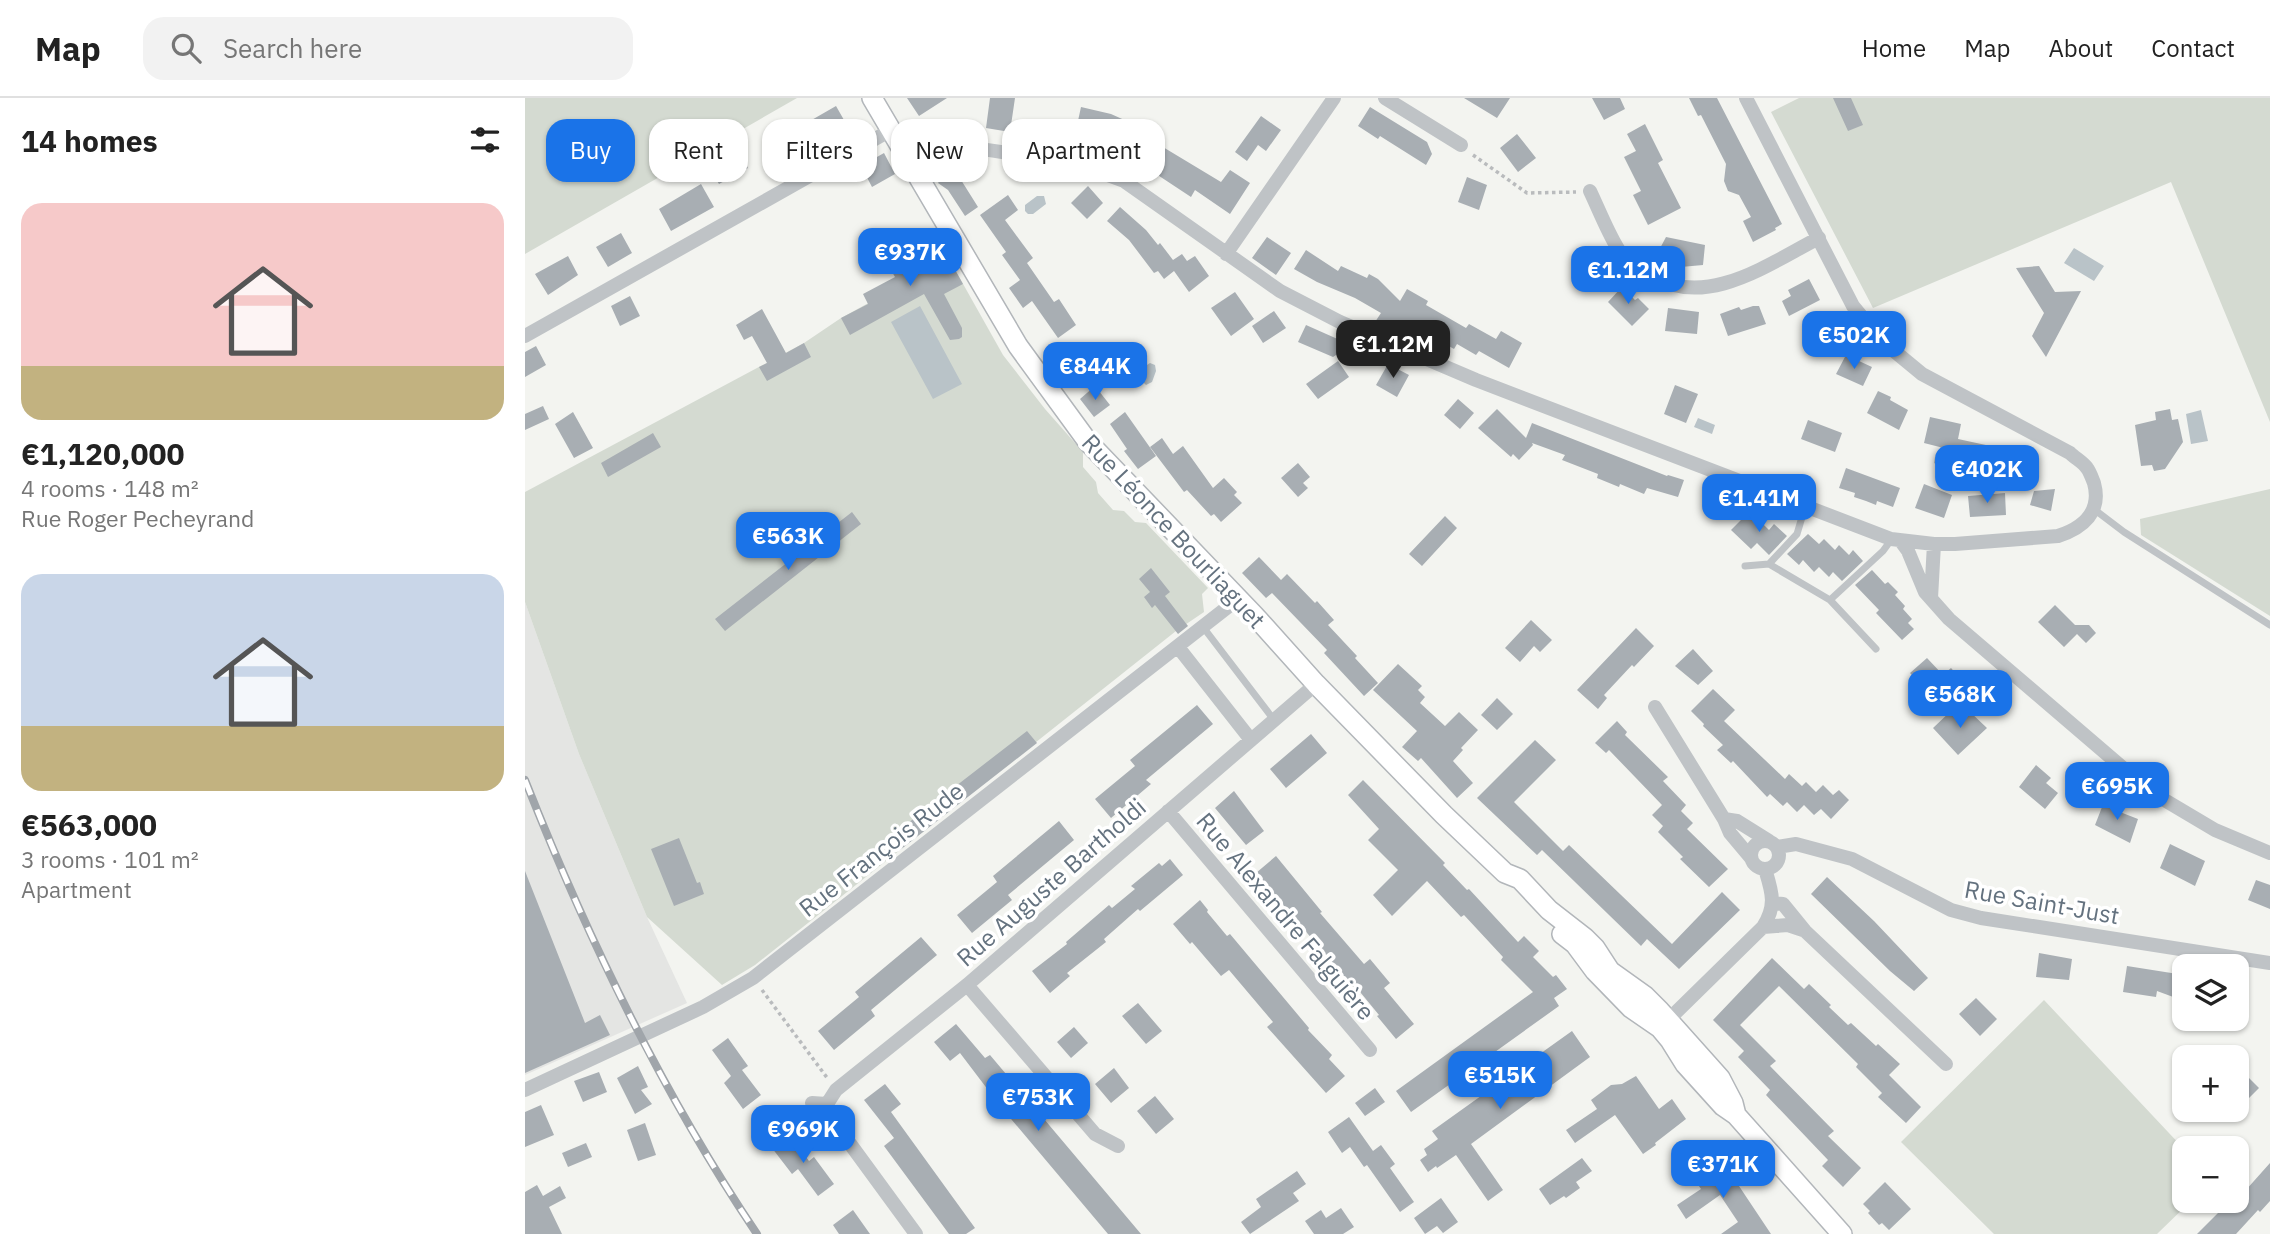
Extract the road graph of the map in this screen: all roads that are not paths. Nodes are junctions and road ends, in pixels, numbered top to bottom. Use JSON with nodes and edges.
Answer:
{"nodes":[{"id":1,"x":872,"y":98,"type":"edge"},
{"id":2,"x":1334,"y":98,"type":"edge"},
{"id":3,"x":1385,"y":98,"type":"edge"},
{"id":4,"x":1746,"y":98,"type":"edge"},
{"id":5,"x":891,"y":130,"type":"edge"},
{"id":6,"x":1461,"y":145,"type":"dead end"},
{"id":7,"x":891,"y":146,"type":"edge"},
{"id":8,"x":988,"y":151,"type":"edge"},
{"id":9,"x":922,"y":182,"type":"edge"},
{"id":10,"x":1590,"y":191,"type":"dead end"},
{"id":11,"x":1819,"y":238,"type":"junction"},
{"id":12,"x":1226,"y":254,"type":"junction"},
{"id":13,"x":525,"y":336,"type":"edge"},
{"id":14,"x":1805,"y":508,"type":"junction"},
{"id":15,"x":2095,"y":510,"type":"junction"},
{"id":16,"x":1896,"y":540,"type":"junction"},
{"id":17,"x":1934,"y":544,"type":"junction"},
{"id":18,"x":1769,"y":564,"type":"junction"},
{"id":19,"x":1745,"y":566,"type":"dead end"},
{"id":20,"x":1931,"y":598,"type":"junction"},
{"id":21,"x":1238,"y":599,"type":"junction"},
{"id":22,"x":1830,"y":600,"type":"junction"},
{"id":23,"x":2270,"y":625,"type":"edge"},
{"id":24,"x":1203,"y":627,"type":"junction"},
{"id":25,"x":1178,"y":647,"type":"junction"},
{"id":26,"x":1876,"y":649,"type":"dead end"},
{"id":27,"x":1316,"y":684,"type":"junction"},
{"id":28,"x":1655,"y":707,"type":"dead end"},
{"id":29,"x":1275,"y":720,"type":"junction"},
{"id":30,"x":1251,"y":740,"type":"junction"},
{"id":31,"x":1168,"y":811,"type":"junction"},
{"id":32,"x":1724,"y":819,"type":"junction"},
{"id":33,"x":1773,"y":844,"type":"junction"},
{"id":34,"x":2270,"y":853,"type":"edge"},
{"id":35,"x":1751,"y":858,"type":"junction"},
{"id":36,"x":1765,"y":869,"type":"junction"},
{"id":37,"x":1773,"y":903,"type":"junction"},
{"id":38,"x":1763,"y":926,"type":"junction"},
{"id":39,"x":1805,"y":931,"type":"junction"},
{"id":40,"x":2270,"y":963,"type":"edge"},
{"id":41,"x":967,"y":985,"type":"junction"},
{"id":42,"x":1665,"y":1024,"type":"junction"},
{"id":43,"x":1370,"y":1050,"type":"dead end"},
{"id":44,"x":1946,"y":1064,"type":"dead end"},
{"id":45,"x":525,"y":1090,"type":"edge"},
{"id":46,"x":1118,"y":1146,"type":"dead end"},
{"id":47,"x":916,"y":1234,"type":"edge"},
{"id":48,"x":1842,"y":1234,"type":"edge"}],
"edges":[{"from":1,"to":5,"type":"main road","name":"Rue Léonce Bourliaguet"},
{"from":2,"to":12,"type":"street"},
{"from":3,"to":6,"type":"street"},
{"from":4,"to":11,"type":"street"},
{"from":7,"to":13,"type":"street"},
{"from":8,"to":12,"type":"street"},
{"from":9,"to":21,"type":"main road","name":"Rue Léonce Bourliaguet"},
{"from":10,"to":11,"type":"street"},
{"from":11,"to":15,"type":"street"},
{"from":12,"to":14,"type":"street"},
{"from":14,"to":16,"type":"street"},
{"from":14,"to":18,"type":"lane"},
{"from":15,"to":17,"type":"street"},
{"from":15,"to":23,"type":"lane"},
{"from":16,"to":17,"type":"street"},
{"from":16,"to":20,"type":"street"},
{"from":16,"to":22,"type":"lane"},
{"from":17,"to":20,"type":"street"},
{"from":18,"to":19,"type":"lane"},
{"from":18,"to":22,"type":"lane"},
{"from":20,"to":34,"type":"street"},
{"from":21,"to":24,"type":"street","name":"Rue François Rude"},
{"from":21,"to":27,"type":"main road","name":"Rue Léonce Bourliaguet"},
{"from":22,"to":26,"type":"lane"},
{"from":24,"to":25,"type":"street","name":"Rue François Rude"},
{"from":24,"to":29,"type":"lane"},
{"from":25,"to":30,"type":"street"},
{"from":25,"to":45,"type":"street","name":"Rue François Rude"},
{"from":27,"to":29,"type":"street","name":"Rue Auguste Bartholdi"},
{"from":27,"to":42,"type":"main road","name":"Rue Léonce Bourliaguet"},
{"from":28,"to":32,"type":"street"},
{"from":29,"to":30,"type":"street","name":"Rue Auguste Bartholdi"},
{"from":30,"to":31,"type":"street","name":"Rue Auguste Bartholdi"},
{"from":31,"to":41,"type":"street","name":"Rue Auguste Bartholdi"},
{"from":31,"to":43,"type":"street","name":"Rue Alexandre Falguière"},
{"from":32,"to":33,"type":"street"},
{"from":32,"to":35,"type":"street"},
{"from":33,"to":35,"type":"street"},
{"from":33,"to":36,"type":"street"},
{"from":33,"to":40,"type":"street","name":"Rue Saint-Just"},
{"from":35,"to":36,"type":"street"},
{"from":36,"to":37,"type":"street"},
{"from":37,"to":38,"type":"street"},
{"from":37,"to":39,"type":"street"},
{"from":38,"to":39,"type":"street"},
{"from":38,"to":42,"type":"street"},
{"from":39,"to":44,"type":"street"},
{"from":41,"to":46,"type":"street"},
{"from":41,"to":47,"type":"street","name":"Rue Auguste Bartholdi"},
{"from":42,"to":48,"type":"main road","name":"Rue Léonce Bourliaguet"}]}
